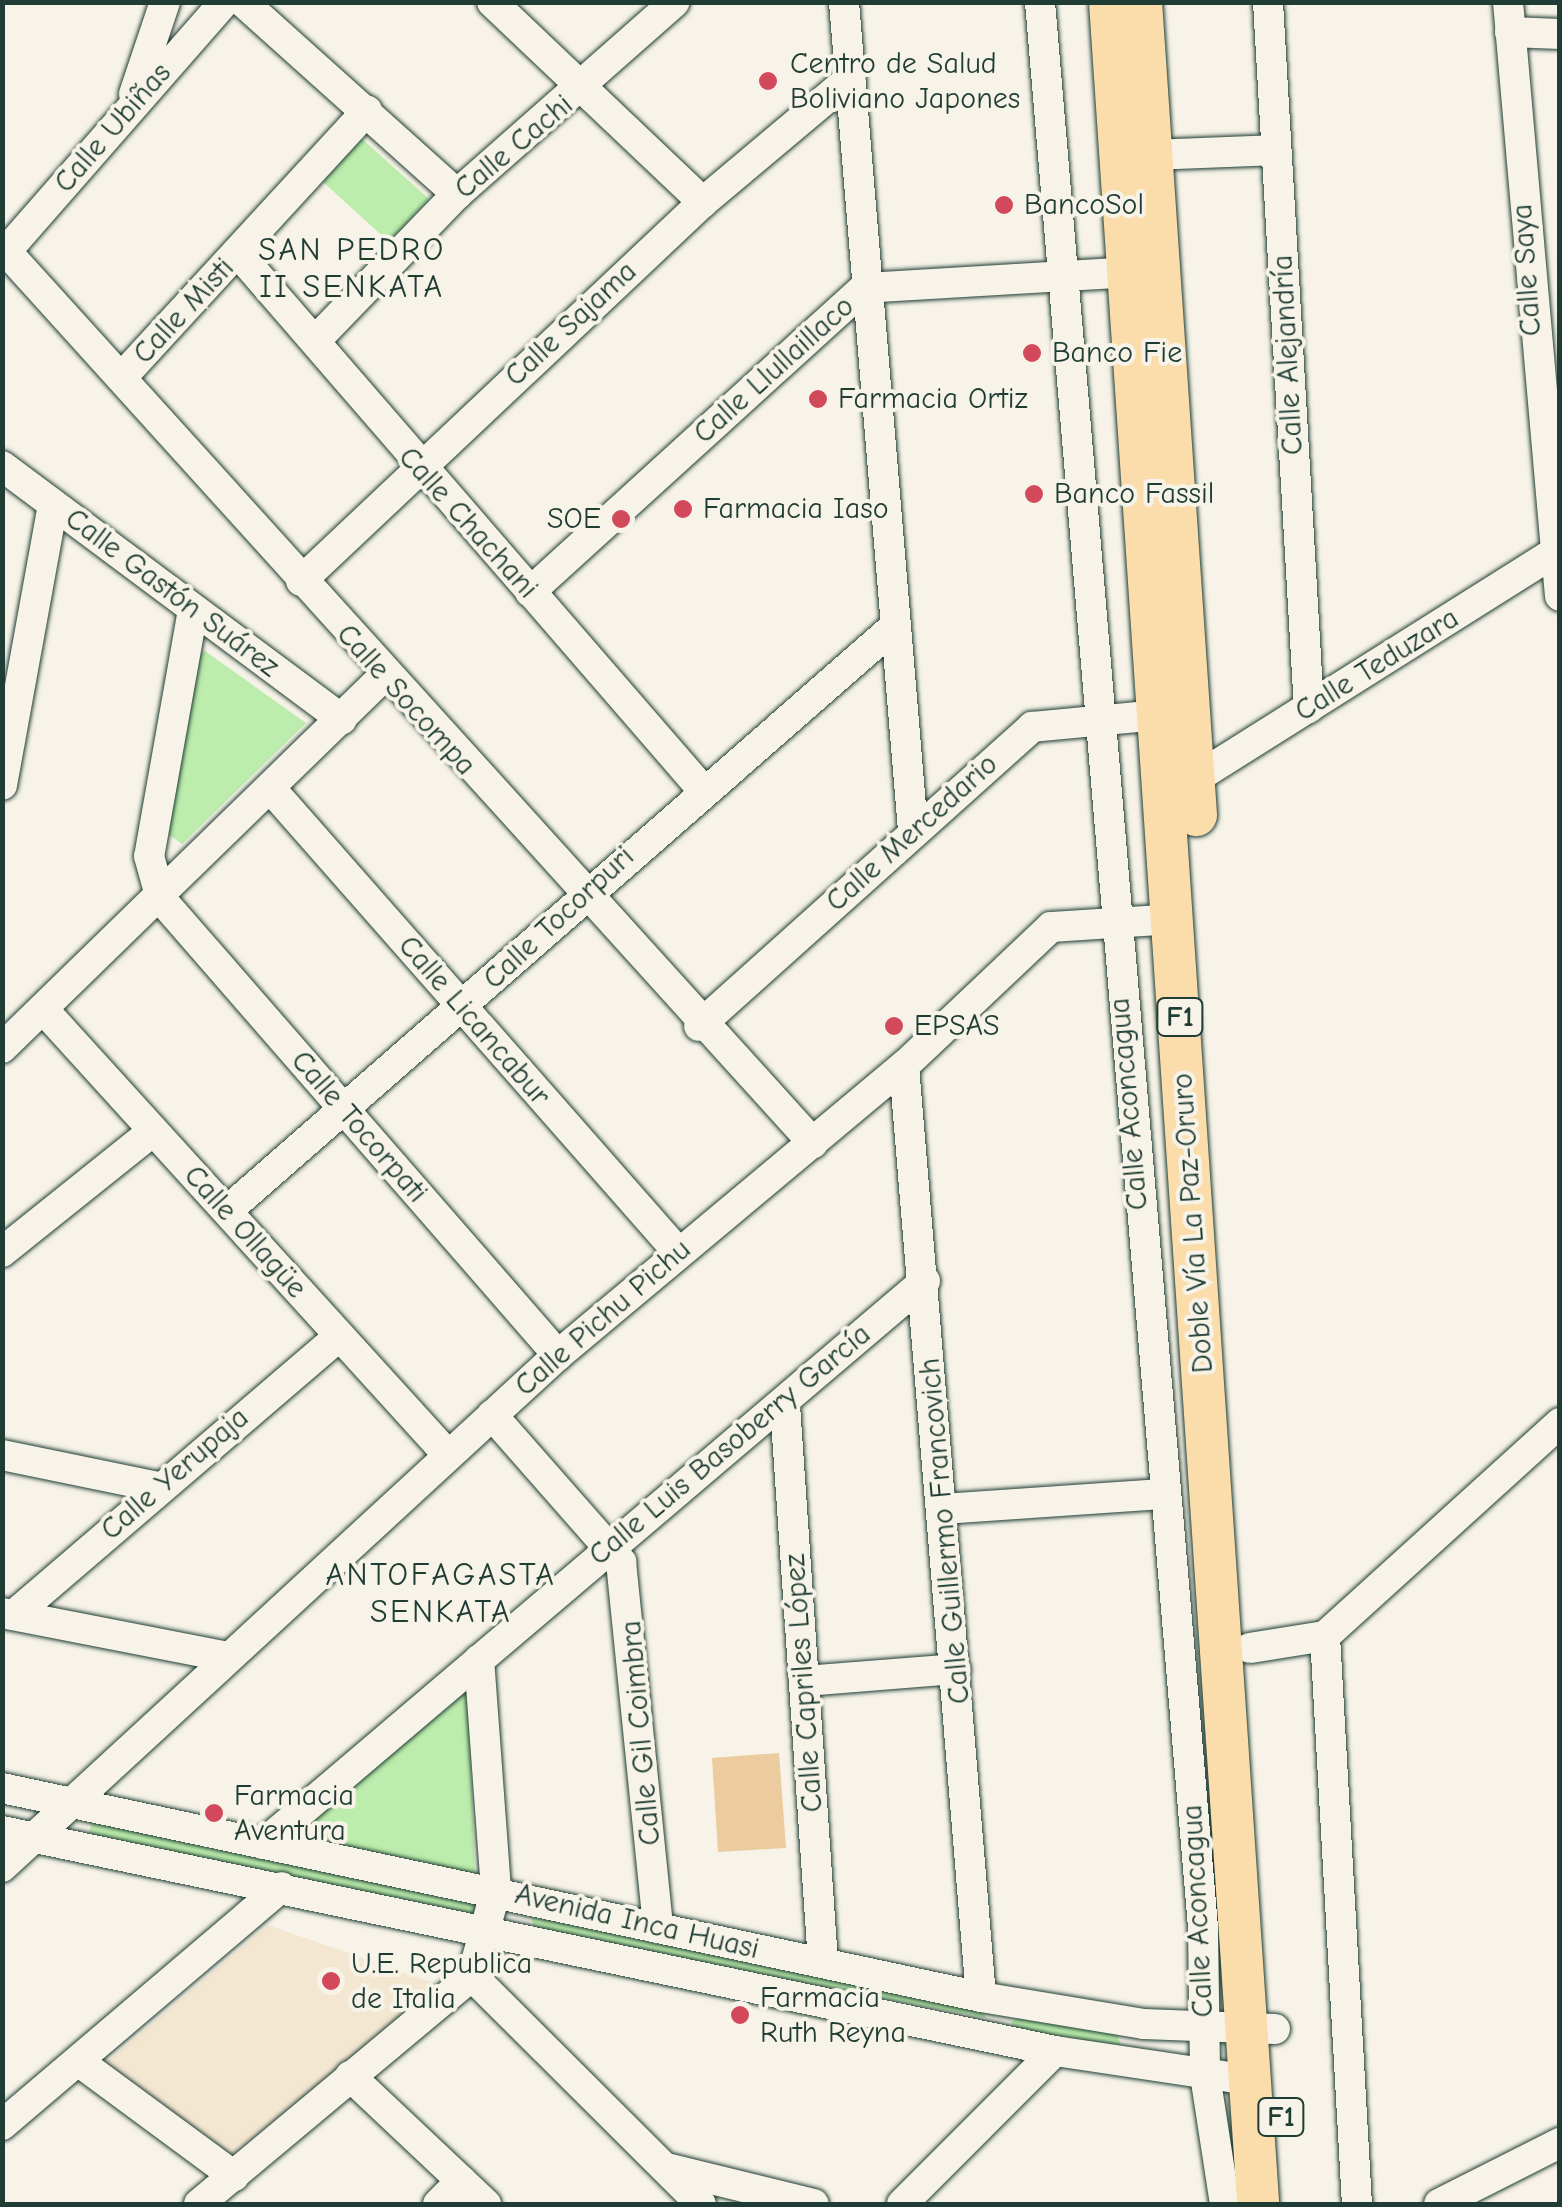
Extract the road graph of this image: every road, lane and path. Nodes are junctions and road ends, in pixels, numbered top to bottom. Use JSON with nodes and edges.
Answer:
{"nodes":[{"id":1,"x":165,"y":2,"type":"edge"},
{"id":2,"x":224,"y":2,"type":"edge"},
{"id":3,"x":243,"y":2,"type":"edge"},
{"id":4,"x":492,"y":2,"type":"edge"},
{"id":5,"x":676,"y":2,"type":"edge"},
{"id":6,"x":844,"y":2,"type":"edge"},
{"id":7,"x":1040,"y":2,"type":"edge"},
{"id":8,"x":1110,"y":2,"type":"edge"},
{"id":9,"x":1141,"y":2,"type":"edge"},
{"id":10,"x":1268,"y":2,"type":"edge"},
{"id":11,"x":1509,"y":17,"type":"edge"},
{"id":12,"x":1560,"y":34,"type":"edge"},
{"id":13,"x":851,"y":78,"type":"junction"},
{"id":14,"x":588,"y":85,"type":"junction"},
{"id":15,"x":129,"y":108,"type":"junction"},
{"id":16,"x":368,"y":111,"type":"junction"},
{"id":17,"x":1276,"y":150,"type":"junction"},
{"id":18,"x":1153,"y":155,"type":"junction"},
{"id":19,"x":457,"y":194,"type":"junction"},
{"id":20,"x":703,"y":202,"type":"junction"},
{"id":21,"x":238,"y":253,"type":"junction"},
{"id":22,"x":4,"y":254,"type":"edge"},
{"id":23,"x":1130,"y":272,"type":"junction"},
{"id":24,"x":1058,"y":278,"type":"junction"},
{"id":25,"x":864,"y":288,"type":"junction"},
{"id":26,"x":1560,"y":338,"type":"edge"},
{"id":27,"x":315,"y":341,"type":"junction"},
{"id":28,"x":1534,"y":358,"type":"junction"},
{"id":29,"x":122,"y":378,"type":"junction"},
{"id":30,"x":2,"y":466,"type":"edge"},
{"id":31,"x":416,"y":468,"type":"junction"},
{"id":32,"x":53,"y":505,"type":"junction"},
{"id":33,"x":1557,"y":551,"type":"edge"},
{"id":34,"x":301,"y":581,"type":"junction"},
{"id":35,"x":530,"y":592,"type":"junction"},
{"id":36,"x":1560,"y":596,"type":"edge"},
{"id":37,"x":193,"y":610,"type":"junction"},
{"id":38,"x":893,"y":628,"type":"junction"},
{"id":39,"x":382,"y":678,"type":"junction"},
{"id":40,"x":1309,"y":708,"type":"junction"},
{"id":41,"x":1159,"y":716,"type":"junction"},
{"id":42,"x":342,"y":719,"type":"junction"},
{"id":43,"x":1095,"y":719,"type":"junction"},
{"id":44,"x":1193,"y":780,"type":"junction"},
{"id":45,"x":2,"y":785,"type":"edge"},
{"id":46,"x":702,"y":789,"type":"junction"},
{"id":47,"x":271,"y":790,"type":"junction"},
{"id":48,"x":913,"y":832,"type":"junction"},
{"id":49,"x":584,"y":893,"type":"junction"},
{"id":50,"x":160,"y":899,"type":"junction"},
{"id":51,"x":1174,"y":918,"type":"junction"},
{"id":52,"x":1113,"y":923,"type":"junction"},
{"id":53,"x":462,"y":1008,"type":"junction"},
{"id":54,"x":42,"y":1009,"type":"junction"},
{"id":55,"x":699,"y":1026,"type":"junction"},
{"id":56,"x":2,"y":1048,"type":"edge"},
{"id":57,"x":904,"y":1066,"type":"junction"},
{"id":58,"x":344,"y":1110,"type":"junction"},
{"id":59,"x":152,"y":1132,"type":"junction"},
{"id":60,"x":813,"y":1143,"type":"junction"},
{"id":61,"x":228,"y":1212,"type":"junction"},
{"id":62,"x":2,"y":1252,"type":"edge"},
{"id":63,"x":678,"y":1252,"type":"junction"},
{"id":64,"x":925,"y":1281,"type":"junction"},
{"id":65,"x":339,"y":1336,"type":"junction"},
{"id":66,"x":558,"y":1355,"type":"junction"},
{"id":67,"x":785,"y":1405,"type":"junction"},
{"id":68,"x":492,"y":1414,"type":"junction"},
{"id":69,"x":1560,"y":1423,"type":"edge"},
{"id":70,"x":2,"y":1455,"type":"edge"},
{"id":71,"x":448,"y":1455,"type":"junction"},
{"id":72,"x":158,"y":1487,"type":"junction"},
{"id":73,"x":1164,"y":1494,"type":"junction"},
{"id":74,"x":943,"y":1509,"type":"junction"},
{"id":75,"x":606,"y":1544,"type":"junction"},
{"id":76,"x":8,"y":1614,"type":"edge"},
{"id":77,"x":1325,"y":1636,"type":"junction"},
{"id":78,"x":1250,"y":1648,"type":"junction"},
{"id":79,"x":223,"y":1656,"type":"junction"},
{"id":80,"x":478,"y":1660,"type":"junction"},
{"id":81,"x":956,"y":1669,"type":"junction"},
{"id":82,"x":804,"y":1682,"type":"junction"},
{"id":83,"x":2,"y":1788,"type":"edge"},
{"id":84,"x":74,"y":1804,"type":"junction"},
{"id":85,"x":2,"y":1831,"type":"edge"},
{"id":86,"x":35,"y":1838,"type":"junction"},
{"id":87,"x":263,"y":1844,"type":"junction"},
{"id":88,"x":2,"y":1868,"type":"edge"},
{"id":89,"x":282,"y":1887,"type":"junction"},
{"id":90,"x":496,"y":1890,"type":"junction"},
{"id":91,"x":658,"y":1928,"type":"junction"},
{"id":92,"x":488,"y":1935,"type":"junction"},
{"id":93,"x":823,"y":1962,"type":"junction"},
{"id":94,"x":472,"y":1976,"type":"junction"},
{"id":95,"x":995,"y":1999,"type":"junction"},
{"id":96,"x":1241,"y":2029,"type":"junction"},
{"id":97,"x":1002,"y":2040,"type":"junction"},
{"id":98,"x":1055,"y":2051,"type":"junction"},
{"id":99,"x":78,"y":2062,"type":"junction"},
{"id":100,"x":1205,"y":2075,"type":"junction"},
{"id":101,"x":350,"y":2076,"type":"junction"},
{"id":102,"x":1249,"y":2080,"type":"junction"},
{"id":103,"x":2,"y":2125,"type":"edge"},
{"id":104,"x":1560,"y":2143,"type":"edge"},
{"id":105,"x":663,"y":2167,"type":"junction"},
{"id":106,"x":234,"y":2176,"type":"junction"},
{"id":107,"x":461,"y":2181,"type":"junction"},
{"id":108,"x":199,"y":2204,"type":"edge"},
{"id":109,"x":438,"y":2204,"type":"edge"},
{"id":110,"x":486,"y":2204,"type":"edge"},
{"id":111,"x":700,"y":2204,"type":"edge"},
{"id":112,"x":814,"y":2204,"type":"edge"},
{"id":113,"x":902,"y":2204,"type":"edge"},
{"id":114,"x":1224,"y":2204,"type":"edge"},
{"id":115,"x":1258,"y":2204,"type":"edge"},
{"id":116,"x":1287,"y":2204,"type":"edge"},
{"id":117,"x":1357,"y":2204,"type":"edge"},
{"id":118,"x":1439,"y":2204,"type":"edge"}],
"edges":[{"from":1,"to":15,"type":"street"},
{"from":2,"to":15,"type":"street","name":"Calle Ubiñas"},
{"from":3,"to":16,"type":"street"},
{"from":4,"to":14,"type":"street"},
{"from":5,"to":14,"type":"street","name":"Calle Cachi"},
{"from":6,"to":13,"type":"street"},
{"from":7,"to":24,"type":"street","name":"Calle Aconcagua"},
{"from":8,"to":23,"type":"highway","name":"Doble Vía La Paz-Oruro","number":"F1"},
{"from":9,"to":18,"type":"highway","name":"Doble Vía La Paz-Oruro","number":"F1"},
{"from":10,"to":17,"type":"street","name":"Calle Alejandría"},
{"from":11,"to":12,"type":"street"},
{"from":11,"to":28,"type":"street","name":"Calle Saya"},
{"from":13,"to":20,"type":"street","name":"Calle Sajama"},
{"from":13,"to":25,"type":"street"},
{"from":14,"to":19,"type":"street","name":"Calle Cachi"},
{"from":14,"to":20,"type":"street"},
{"from":15,"to":22,"type":"street","name":"Calle Ubiñas"},
{"from":16,"to":19,"type":"street"},
{"from":16,"to":21,"type":"street","name":"Calle Misti"},
{"from":17,"to":18,"type":"street"},
{"from":17,"to":40,"type":"street","name":"Calle Alejandría"},
{"from":18,"to":44,"type":"highway","name":"Doble Vía La Paz-Oruro","number":"F1"},
{"from":19,"to":27,"type":"street","name":"Calle Cachi"},
{"from":20,"to":31,"type":"street","name":"Calle Sajama"},
{"from":21,"to":27,"type":"street","name":"Calle Chachani"},
{"from":21,"to":29,"type":"street","name":"Calle Misti"},
{"from":22,"to":29,"type":"street","name":"Calle Socompa"},
{"from":23,"to":24,"type":"street","name":"Calle Llullaillaco"},
{"from":23,"to":41,"type":"highway","name":"Doble Vía La Paz-Oruro","number":"F1"},
{"from":24,"to":25,"type":"street","name":"Calle Llullaillaco"},
{"from":24,"to":43,"type":"street","name":"Calle Aconcagua"},
{"from":25,"to":35,"type":"street","name":"Calle Llullaillaco"},
{"from":25,"to":38,"type":"street"},
{"from":26,"to":28,"type":"street"},
{"from":27,"to":31,"type":"street","name":"Calle Chachani"},
{"from":28,"to":33,"type":"street","name":"Calle Saya"},
{"from":29,"to":34,"type":"street","name":"Calle Socompa"},
{"from":30,"to":32,"type":"street","name":"Calle Gastón Suárez"},
{"from":31,"to":34,"type":"street","name":"Calle Sajama"},
{"from":31,"to":35,"type":"street","name":"Calle Chachani"},
{"from":32,"to":37,"type":"street","name":"Calle Gastón Suárez"},
{"from":32,"to":45,"type":"street"},
{"from":33,"to":36,"type":"street","name":"Calle Saya"},
{"from":33,"to":40,"type":"street","name":"Calle Teduzara"},
{"from":34,"to":39,"type":"street","name":"Calle Socompa"},
{"from":35,"to":46,"type":"street","name":"Calle Chachani"},
{"from":37,"to":42,"type":"street","name":"Calle Gastón Suárez"},
{"from":37,"to":50,"type":"street"},
{"from":38,"to":46,"type":"street","name":"Calle Tocorpuri"},
{"from":38,"to":48,"type":"street"},
{"from":39,"to":42,"type":"street"},
{"from":39,"to":49,"type":"street","name":"Calle Socompa"},
{"from":40,"to":44,"type":"street","name":"Calle Teduzara"},
{"from":41,"to":43,"type":"street","name":"Calle Mercedario"},
{"from":41,"to":51,"type":"highway","name":"Doble Vía La Paz-Oruro","number":"F1"},
{"from":42,"to":47,"type":"street"},
{"from":43,"to":48,"type":"street","name":"Calle Mercedario"},
{"from":43,"to":52,"type":"street","name":"Calle Aconcagua"},
{"from":44,"to":78,"type":"highway","name":"Doble Vía La Paz-Oruro","number":"F1"},
{"from":46,"to":49,"type":"street","name":"Calle Tocorpuri"},
{"from":47,"to":50,"type":"street"},
{"from":47,"to":53,"type":"street","name":"Calle Licancabur"},
{"from":48,"to":55,"type":"street","name":"Calle Mercedario"},
{"from":49,"to":53,"type":"street","name":"Calle Tocorpuri"},
{"from":49,"to":55,"type":"street","name":"Calle Socompa"},
{"from":50,"to":54,"type":"street"},
{"from":50,"to":58,"type":"street","name":"Calle Tocorpati"},
{"from":51,"to":52,"type":"street","name":"Calle Pichu Pichu"},
{"from":51,"to":96,"type":"highway","name":"Doble Vía La Paz-Oruro","number":"F1"},
{"from":52,"to":57,"type":"street","name":"Calle Pichu Pichu"},
{"from":52,"to":73,"type":"street","name":"Calle Aconcagua"},
{"from":53,"to":58,"type":"street","name":"Calle Tocorpuri"},
{"from":53,"to":63,"type":"street","name":"Calle Licancabur"},
{"from":54,"to":56,"type":"street"},
{"from":54,"to":59,"type":"street","name":"Calle Ollagüe"},
{"from":55,"to":60,"type":"street","name":"Calle Socompa"},
{"from":57,"to":60,"type":"street","name":"Calle Pichu Pichu"},
{"from":57,"to":64,"type":"street","name":"Calle Guillermo Francovich"},
{"from":58,"to":61,"type":"street","name":"Calle Tocorpuri"},
{"from":58,"to":66,"type":"street","name":"Calle Tocorpati"},
{"from":59,"to":61,"type":"street","name":"Calle Ollagüe"},
{"from":59,"to":62,"type":"street"},
{"from":60,"to":63,"type":"street","name":"Calle Pichu Pichu"},
{"from":61,"to":65,"type":"street","name":"Calle Ollagüe"},
{"from":63,"to":66,"type":"street","name":"Calle Pichu Pichu"},
{"from":64,"to":67,"type":"street","name":"Calle Luis Basoberry García"},
{"from":64,"to":74,"type":"street","name":"Calle Guillermo Francovich"},
{"from":65,"to":71,"type":"street","name":"Calle Ollagüe"},
{"from":65,"to":72,"type":"street","name":"Calle Yerupaja"},
{"from":66,"to":68,"type":"street","name":"Calle Pichu Pichu"},
{"from":67,"to":75,"type":"street","name":"Calle Luis Basoberry García"},
{"from":67,"to":82,"type":"street","name":"Calle Capriles López"},
{"from":68,"to":71,"type":"street","name":"Calle Pichu Pichu"},
{"from":68,"to":75,"type":"street","name":"Calle Gil Coimbra"},
{"from":69,"to":77,"type":"street"},
{"from":70,"to":72,"type":"street"},
{"from":71,"to":79,"type":"street","name":"Calle Pichu Pichu"},
{"from":72,"to":76,"type":"street","name":"Calle Yerupaja"},
{"from":73,"to":74,"type":"street"},
{"from":73,"to":96,"type":"street","name":"Calle Aconcagua"},
{"from":74,"to":81,"type":"street","name":"Calle Guillermo Francovich"},
{"from":75,"to":80,"type":"street","name":"Calle Luis Basoberry García"},
{"from":75,"to":91,"type":"street","name":"Calle Gil Coimbra"},
{"from":76,"to":79,"type":"street"},
{"from":77,"to":78,"type":"street"},
{"from":77,"to":117,"type":"street"},
{"from":78,"to":96,"type":"highway","name":"Doble Vía La Paz-Oruro","number":"F1"},
{"from":79,"to":84,"type":"street","name":"Calle Pichu Pichu"},
{"from":80,"to":87,"type":"street","name":"Calle Luis Basoberry García"},
{"from":80,"to":90,"type":"street"},
{"from":81,"to":82,"type":"street"},
{"from":81,"to":95,"type":"street","name":"Calle Guillermo Francovich"},
{"from":82,"to":93,"type":"street","name":"Calle Capriles López"},
{"from":83,"to":84,"type":"street","name":"Avenida Inca Huasi"},
{"from":84,"to":86,"type":"street","name":"Calle Pichu Pichu"},
{"from":84,"to":87,"type":"street","name":"Avenida Inca Huasi"},
{"from":85,"to":86,"type":"street","name":"Avenida Inca Huasi"},
{"from":86,"to":88,"type":"street","name":"Calle Pichu Pichu"},
{"from":86,"to":89,"type":"street","name":"Avenida Inca Huasi"},
{"from":87,"to":90,"type":"street","name":"Avenida Inca Huasi"},
{"from":89,"to":92,"type":"street","name":"Avenida Inca Huasi"},
{"from":89,"to":99,"type":"street"},
{"from":90,"to":91,"type":"street","name":"Avenida Inca Huasi"},
{"from":90,"to":92,"type":"street"},
{"from":91,"to":93,"type":"street","name":"Avenida Inca Huasi"},
{"from":92,"to":94,"type":"street"},
{"from":92,"to":97,"type":"street","name":"Avenida Inca Huasi"},
{"from":93,"to":95,"type":"street","name":"Avenida Inca Huasi"},
{"from":94,"to":101,"type":"street"},
{"from":94,"to":105,"type":"street"},
{"from":95,"to":96,"type":"street","name":"Avenida Inca Huasi"},
{"from":95,"to":97,"type":"street","name":"Calle Guillermo Francovich"},
{"from":96,"to":100,"type":"street","name":"Calle Aconcagua"},
{"from":96,"to":102,"type":"highway","name":"Doble Vía La Paz-Oruro","number":"F1"},
{"from":96,"to":116,"type":"highway","name":"Doble Vía La Paz-Oruro","number":"F1"},
{"from":97,"to":98,"type":"street","name":"Avenida Inca Huasi"},
{"from":98,"to":100,"type":"street","name":"Avenida Inca Huasi"},
{"from":98,"to":113,"type":"street"},
{"from":99,"to":103,"type":"street"},
{"from":99,"to":106,"type":"street"},
{"from":100,"to":102,"type":"street","name":"Avenida Inca Huasi"},
{"from":100,"to":114,"type":"street","name":"Calle Aconcagua"},
{"from":101,"to":106,"type":"street"},
{"from":101,"to":107,"type":"street"},
{"from":102,"to":115,"type":"highway","name":"Doble Vía La Paz-Oruro","number":"F1"},
{"from":104,"to":118,"type":"street"},
{"from":105,"to":111,"type":"street"},
{"from":105,"to":112,"type":"street"},
{"from":106,"to":108,"type":"street"},
{"from":107,"to":109,"type":"street"},
{"from":107,"to":110,"type":"street"}]}
